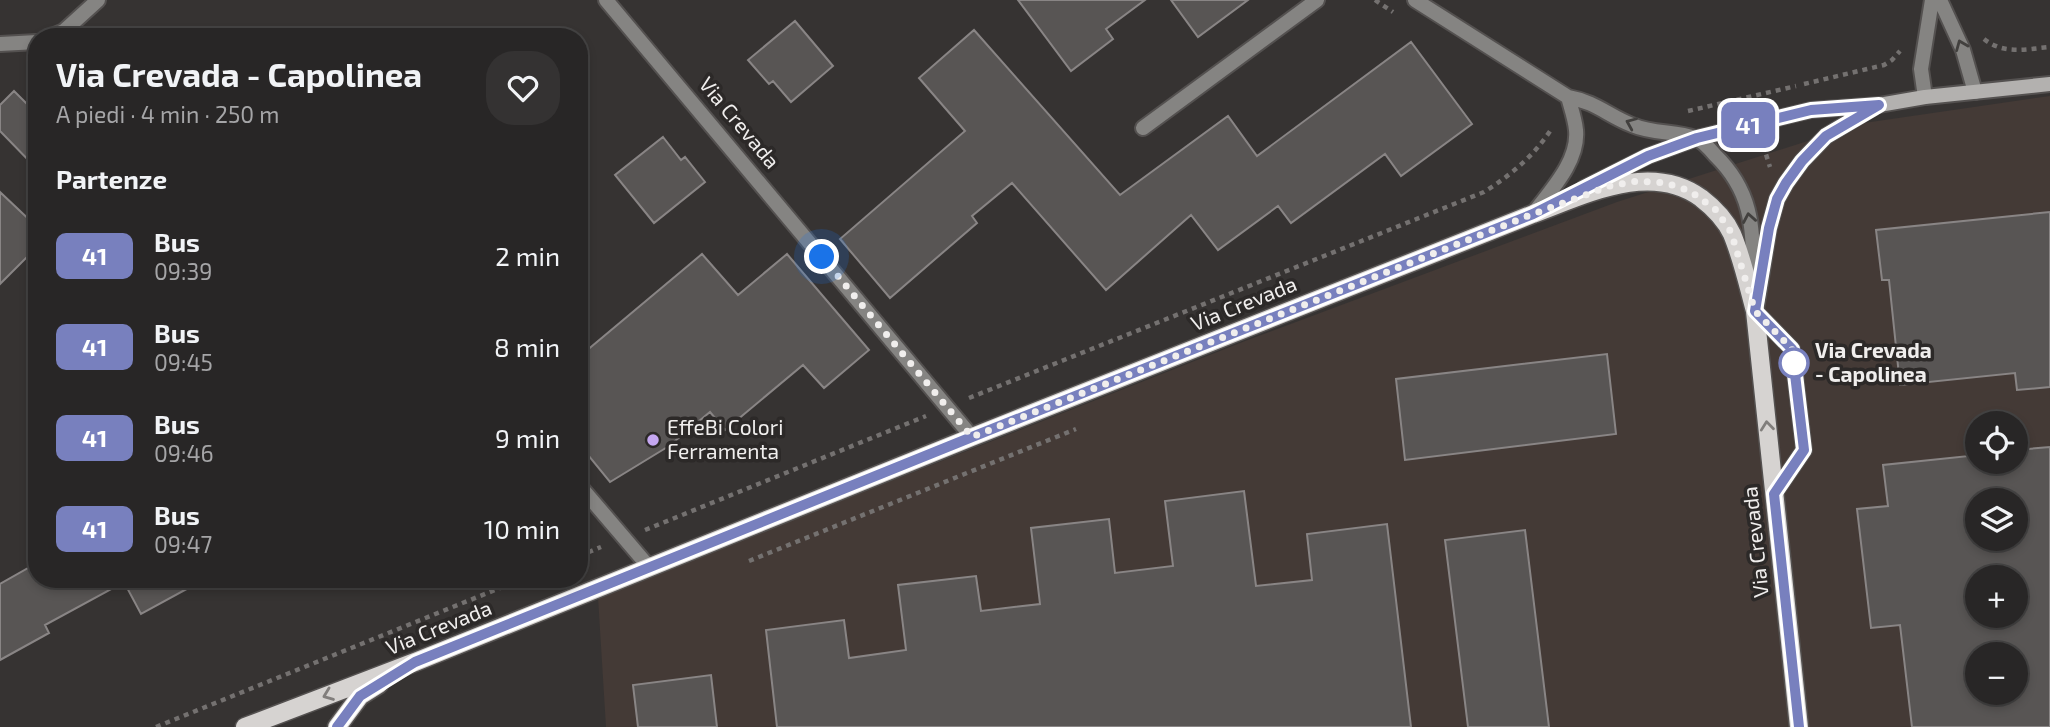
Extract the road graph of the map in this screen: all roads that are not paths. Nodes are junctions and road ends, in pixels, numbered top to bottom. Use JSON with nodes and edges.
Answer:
{"nodes":[{"id":1,"x":98,"y":0,"type":"edge"},
{"id":2,"x":606,"y":0,"type":"edge"},
{"id":3,"x":1317,"y":0,"type":"edge"},
{"id":4,"x":1415,"y":0,"type":"edge"},
{"id":5,"x":1932,"y":0,"type":"edge"},
{"id":6,"x":1940,"y":0,"type":"edge"},
{"id":7,"x":67,"y":28,"type":"edge"},
{"id":8,"x":28,"y":42,"type":"edge"},
{"id":9,"x":0,"y":44,"type":"edge"},
{"id":10,"x":2050,"y":84,"type":"edge"},
{"id":11,"x":1975,"y":92,"type":"junction"},
{"id":12,"x":1568,"y":97,"type":"junction"},
{"id":13,"x":1925,"y":97,"type":"junction"},
{"id":14,"x":1879,"y":105,"type":"junction"},
{"id":15,"x":1143,"y":128,"type":"dead end"},
{"id":16,"x":1697,"y":138,"type":"junction"},
{"id":17,"x":1533,"y":214,"type":"junction"},
{"id":18,"x":1755,"y":311,"type":"junction"},
{"id":19,"x":972,"y":437,"type":"junction"},
{"id":20,"x":1774,"y":494,"type":"junction"},
{"id":21,"x":588,"y":496,"type":"edge"},
{"id":22,"x":649,"y":567,"type":"junction"},
{"id":23,"x":415,"y":662,"type":"junction"},
{"id":24,"x":245,"y":727,"type":"edge"},
{"id":25,"x":337,"y":727,"type":"edge"},
{"id":26,"x":1799,"y":727,"type":"edge"}],
"edges":[{"from":1,"to":7,"type":"street"},
{"from":2,"to":19,"type":"street","name":"Via Crevada"},
{"from":3,"to":15,"type":"street"},
{"from":4,"to":12,"type":"street"},
{"from":5,"to":13,"type":"street"},
{"from":11,"to":6,"type":"street","one_way":true},
{"from":8,"to":9,"type":"street"},
{"from":10,"to":11,"type":"main road","name":"Via Crevada"},
{"from":11,"to":13,"type":"main road","name":"Via Crevada"},
{"from":16,"to":12,"type":"street","one_way":true},
{"from":12,"to":17,"type":"street"},
{"from":13,"to":14,"type":"main road","name":"Via Crevada"},
{"from":14,"to":16,"type":"main road","name":"Via Crevada"},
{"from":14,"to":18,"type":"main road","name":"Via Crevada"},
{"from":16,"to":17,"type":"main road","name":"Via Crevada"},
{"from":18,"to":16,"type":"street","name":"Via Crevada","one_way":true},
{"from":17,"to":18,"type":"main road","name":"Via Crevada"},
{"from":17,"to":19,"type":"main road","name":"Via Crevada"},
{"from":20,"to":18,"type":"main road","name":"Via Crevada","one_way":true},
{"from":18,"to":20,"type":"street"},
{"from":19,"to":22,"type":"main road","name":"Via Crevada"},
{"from":20,"to":26,"type":"main road","name":"Via Crevada"},
{"from":21,"to":22,"type":"street"},
{"from":22,"to":23,"type":"main road","name":"Via Crevada"},
{"from":23,"to":24,"type":"main road","name":"Via Crevada","one_way":true},
{"from":23,"to":25,"type":"main road"}]}
